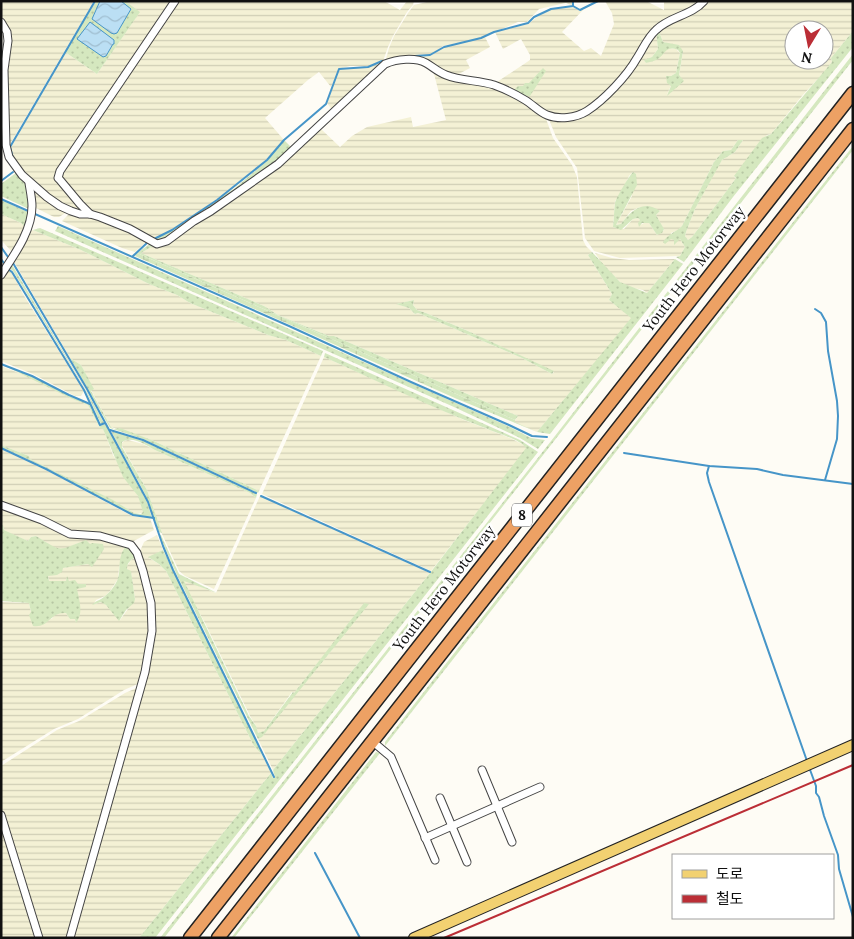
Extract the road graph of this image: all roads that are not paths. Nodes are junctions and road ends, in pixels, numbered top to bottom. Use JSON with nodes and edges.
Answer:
{"nodes":[{"id":1,"x":175,"y":1,"type":"edge"},
{"id":2,"x":704,"y":1,"type":"edge"},
{"id":3,"x":1,"y":22,"type":"edge"},
{"id":4,"x":3,"y":69,"type":"edge"},
{"id":5,"x":853,"y":93,"type":"edge"},
{"id":6,"x":853,"y":128,"type":"edge"},
{"id":7,"x":29,"y":182,"type":"junction"},
{"id":8,"x":90,"y":214,"type":"junction"},
{"id":9,"x":1,"y":275,"type":"edge"},
{"id":10,"x":1,"y":505,"type":"edge"},
{"id":11,"x":372,"y":741,"type":"junction"},
{"id":12,"x":853,"y":745,"type":"edge"},
{"id":13,"x":482,"y":770,"type":"dead end"},
{"id":14,"x":540,"y":786,"type":"dead end"},
{"id":15,"x":440,"y":798,"type":"dead end"},
{"id":16,"x":497,"y":806,"type":"junction"},
{"id":17,"x":1,"y":815,"type":"edge"},
{"id":18,"x":452,"y":826,"type":"junction"},
{"id":19,"x":425,"y":838,"type":"junction"},
{"id":20,"x":512,"y":842,"type":"dead end"},
{"id":21,"x":435,"y":860,"type":"dead end"},
{"id":22,"x":467,"y":862,"type":"dead end"},
{"id":23,"x":39,"y":938,"type":"edge"},
{"id":24,"x":70,"y":938,"type":"edge"},
{"id":25,"x":190,"y":938,"type":"edge"},
{"id":26,"x":218,"y":938,"type":"edge"},
{"id":27,"x":414,"y":938,"type":"edge"}],
"edges":[{"from":1,"to":8,"type":"street"},
{"from":2,"to":8,"type":"street"},
{"from":3,"to":4,"type":"street"},
{"from":4,"to":7,"type":"street"},
{"from":5,"to":25,"type":"highway","name":"Youth Hero Motorway","number":"8"},
{"from":6,"to":11,"type":"highway","number":"8"},
{"from":7,"to":8,"type":"street"},
{"from":7,"to":9,"type":"street"},
{"from":10,"to":24,"type":"street"},
{"from":11,"to":19,"type":"street"},
{"from":11,"to":26,"type":"highway","number":"8"},
{"from":12,"to":27,"type":"main road"},
{"from":13,"to":16,"type":"street"},
{"from":14,"to":16,"type":"street"},
{"from":15,"to":18,"type":"street"},
{"from":16,"to":18,"type":"street"},
{"from":16,"to":20,"type":"street"},
{"from":17,"to":23,"type":"street"},
{"from":18,"to":19,"type":"street"},
{"from":18,"to":22,"type":"street"},
{"from":19,"to":21,"type":"street"}]}
